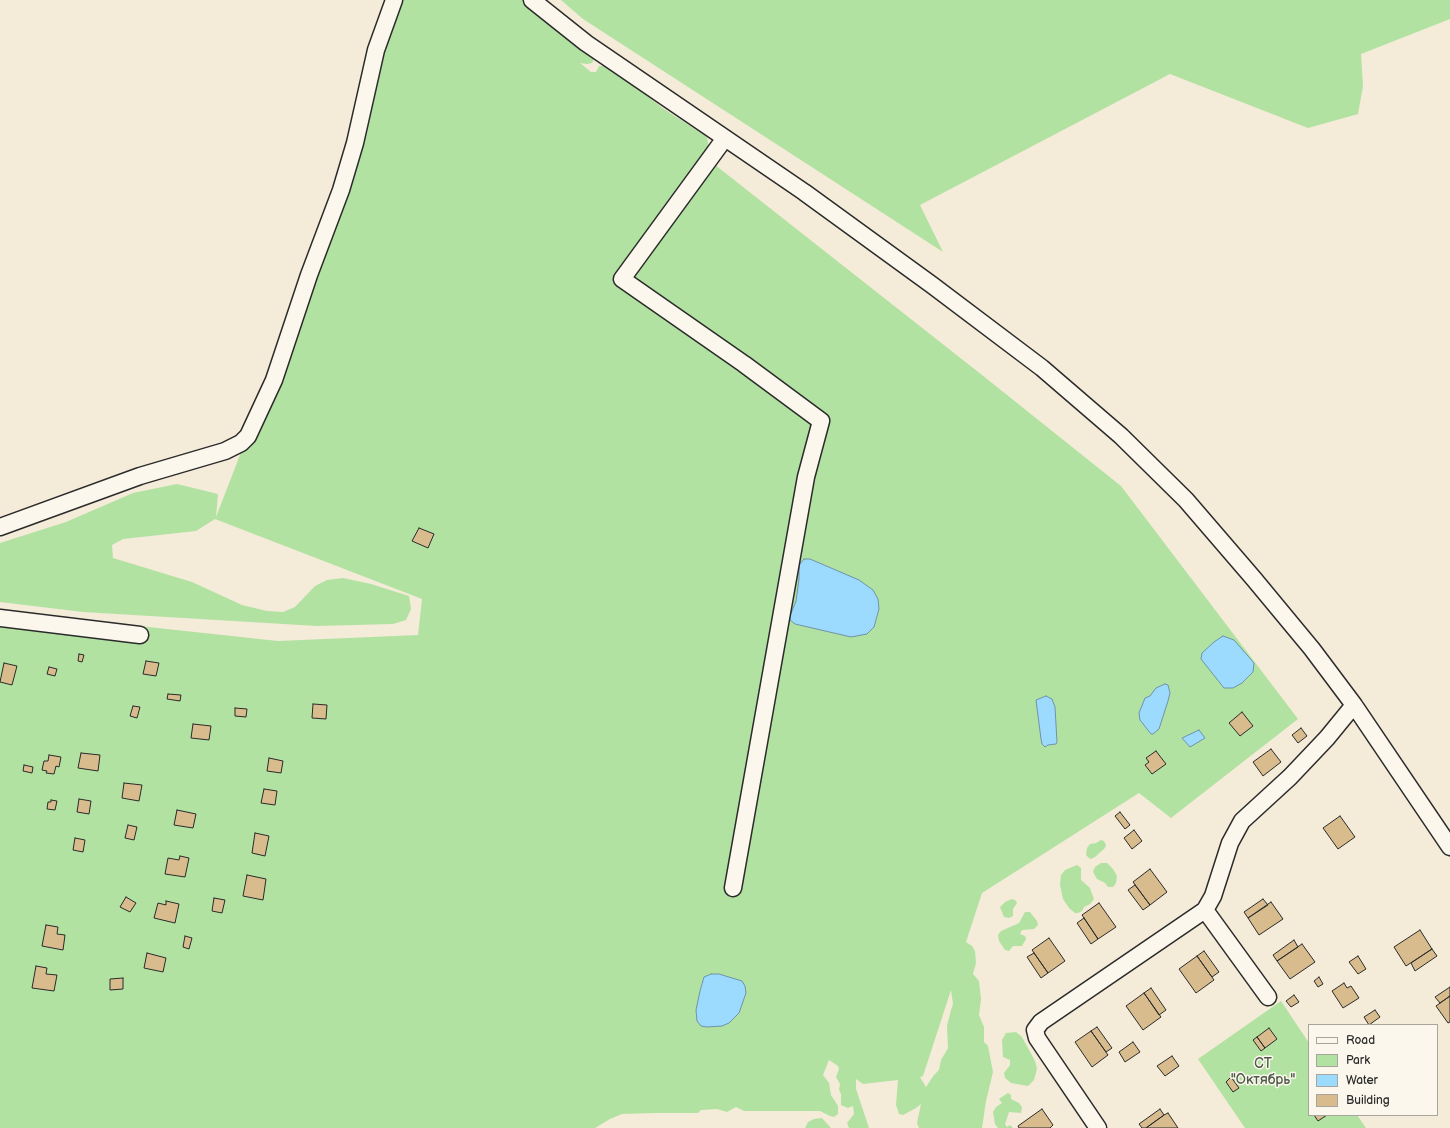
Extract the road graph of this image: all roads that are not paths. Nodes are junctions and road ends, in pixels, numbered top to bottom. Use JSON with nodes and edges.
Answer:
{"nodes":[{"id":1,"x":394,"y":0,"type":"edge"},
{"id":2,"x":532,"y":0,"type":"edge"},
{"id":3,"x":725,"y":138,"type":"junction"},
{"id":4,"x":0,"y":527,"type":"edge"},
{"id":5,"x":0,"y":618,"type":"edge"},
{"id":6,"x":140,"y":635,"type":"dead end"},
{"id":7,"x":1354,"y":705,"type":"junction"},
{"id":8,"x":1450,"y":846,"type":"edge"},
{"id":9,"x":733,"y":888,"type":"dead end"},
{"id":10,"x":1205,"y":910,"type":"junction"},
{"id":11,"x":1268,"y":997,"type":"dead end"},
{"id":12,"x":1098,"y":1128,"type":"edge"}],
"edges":[{"from":1,"to":4,"type":"street"},
{"from":2,"to":3,"type":"street"},
{"from":3,"to":7,"type":"street"},
{"from":3,"to":9,"type":"street"},
{"from":5,"to":6,"type":"street"},
{"from":7,"to":8,"type":"street"},
{"from":7,"to":10,"type":"street"},
{"from":10,"to":11,"type":"street"},
{"from":10,"to":12,"type":"street"}]}
